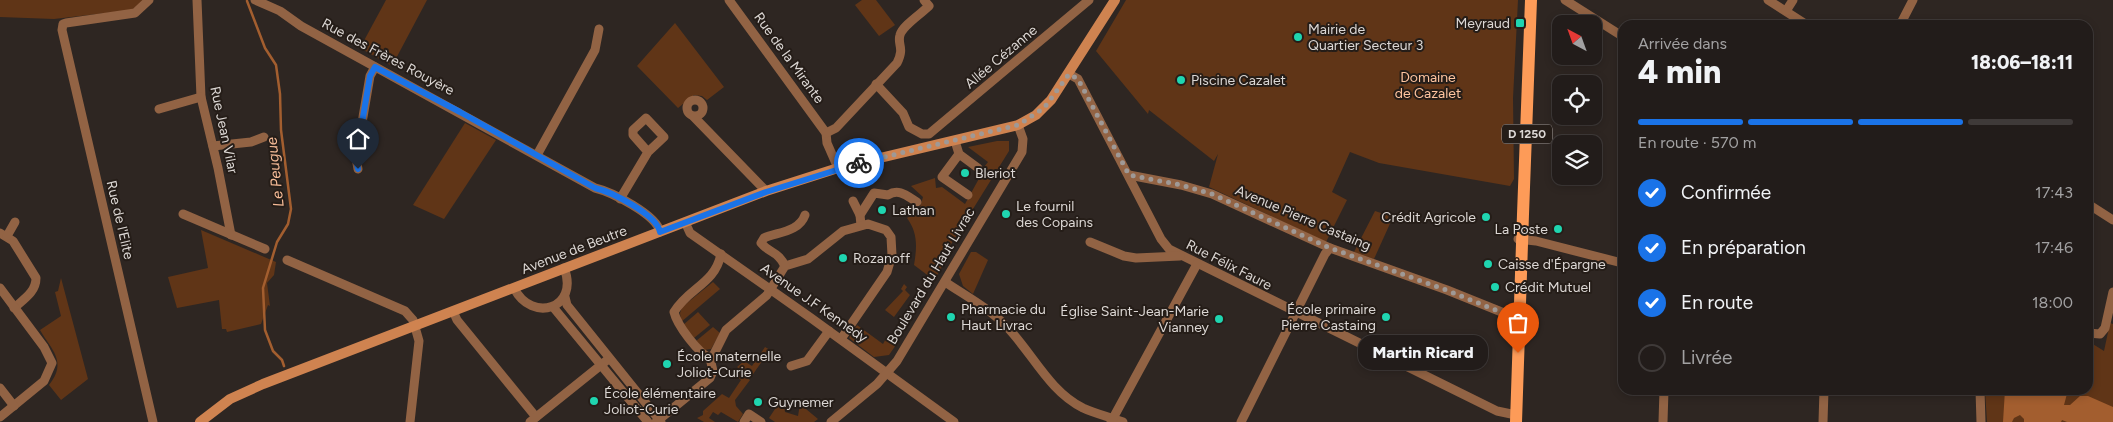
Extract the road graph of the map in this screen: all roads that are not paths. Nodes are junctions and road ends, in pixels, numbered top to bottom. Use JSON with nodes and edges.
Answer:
{"nodes":[{"id":1,"x":149,"y":0,"type":"edge"},
{"id":2,"x":197,"y":0,"type":"edge"},
{"id":3,"x":255,"y":0,"type":"edge"},
{"id":4,"x":729,"y":0,"type":"edge"},
{"id":5,"x":924,"y":0,"type":"edge"},
{"id":6,"x":1090,"y":0,"type":"edge"},
{"id":7,"x":1115,"y":0,"type":"edge"},
{"id":8,"x":1525,"y":0,"type":"edge"},
{"id":9,"x":1531,"y":0,"type":"edge"},
{"id":10,"x":1566,"y":0,"type":"edge"},
{"id":11,"x":1768,"y":0,"type":"edge"},
{"id":12,"x":1793,"y":0,"type":"edge"},
{"id":13,"x":1913,"y":0,"type":"edge"},
{"id":14,"x":1786,"y":11,"type":"junction"},
{"id":15,"x":1800,"y":20,"type":"edge"},
{"id":16,"x":1903,"y":20,"type":"edge"},
{"id":17,"x":599,"y":29,"type":"dead end"},
{"id":18,"x":1618,"y":33,"type":"edge"},
{"id":19,"x":375,"y":67,"type":"junction"},
{"id":20,"x":1069,"y":74,"type":"junction"},
{"id":21,"x":876,"y":84,"type":"junction"},
{"id":22,"x":201,"y":97,"type":"junction"},
{"id":23,"x":159,"y":109,"type":"dead end"},
{"id":24,"x":694,"y":117,"type":"dead end"},
{"id":25,"x":1018,"y":125,"type":"junction"},
{"id":26,"x":826,"y":133,"type":"junction"},
{"id":27,"x":264,"y":137,"type":"dead end"},
{"id":28,"x":955,"y":141,"type":"junction"},
{"id":29,"x":213,"y":146,"type":"junction"},
{"id":30,"x":648,"y":152,"type":"dead end"},
{"id":31,"x":958,"y":154,"type":"junction"},
{"id":32,"x":537,"y":155,"type":"junction"},
{"id":33,"x":838,"y":168,"type":"junction"},
{"id":34,"x":978,"y":168,"type":"dead end"},
{"id":35,"x":358,"y":169,"type":"dead end"},
{"id":36,"x":1129,"y":175,"type":"junction"},
{"id":37,"x":766,"y":192,"type":"junction"},
{"id":38,"x":968,"y":195,"type":"dead end"},
{"id":39,"x":620,"y":199,"type":"junction"},
{"id":40,"x":853,"y":201,"type":"dead end"},
{"id":41,"x":917,"y":202,"type":"dead end"},
{"id":42,"x":2093,"y":207,"type":"edge"},
{"id":43,"x":183,"y":214,"type":"dead end"},
{"id":44,"x":860,"y":214,"type":"junction"},
{"id":45,"x":805,"y":215,"type":"dead end"},
{"id":46,"x":2113,"y":220,"type":"edge"},
{"id":47,"x":15,"y":222,"type":"dead end"},
{"id":48,"x":685,"y":222,"type":"junction"},
{"id":49,"x":861,"y":225,"type":"junction"},
{"id":50,"x":660,"y":232,"type":"junction"},
{"id":51,"x":3,"y":235,"type":"edge"},
{"id":52,"x":231,"y":235,"type":"junction"},
{"id":53,"x":1520,"y":239,"type":"junction"},
{"id":54,"x":1090,"y":242,"type":"dead end"},
{"id":55,"x":1330,"y":248,"type":"junction"},
{"id":56,"x":265,"y":249,"type":"dead end"},
{"id":57,"x":721,"y":254,"type":"junction"},
{"id":58,"x":1180,"y":256,"type":"junction"},
{"id":59,"x":286,"y":260,"type":"dead end"},
{"id":60,"x":1618,"y":262,"type":"edge"},
{"id":61,"x":1197,"y":264,"type":"junction"},
{"id":62,"x":785,"y":266,"type":"junction"},
{"id":63,"x":564,"y":268,"type":"junction"},
{"id":64,"x":945,"y":282,"type":"junction"},
{"id":65,"x":0,"y":288,"type":"edge"},
{"id":66,"x":514,"y":288,"type":"junction"},
{"id":67,"x":770,"y":289,"type":"junction"},
{"id":68,"x":2113,"y":292,"type":"edge"},
{"id":69,"x":565,"y":297,"type":"junction"},
{"id":70,"x":553,"y":307,"type":"junction"},
{"id":71,"x":14,"y":308,"type":"junction"},
{"id":72,"x":453,"y":311,"type":"junction"},
{"id":73,"x":1296,"y":313,"type":"junction"},
{"id":74,"x":1518,"y":319,"type":"junction"},
{"id":75,"x":415,"y":325,"type":"junction"},
{"id":76,"x":829,"y":331,"type":"junction"},
{"id":77,"x":2093,"y":333,"type":"edge"},
{"id":78,"x":840,"y":339,"type":"junction"},
{"id":79,"x":610,"y":358,"type":"junction"},
{"id":80,"x":710,"y":358,"type":"junction"},
{"id":81,"x":602,"y":364,"type":"junction"},
{"id":82,"x":791,"y":366,"type":"dead end"},
{"id":83,"x":888,"y":374,"type":"junction"},
{"id":84,"x":0,"y":388,"type":"edge"},
{"id":85,"x":1664,"y":395,"type":"edge"},
{"id":86,"x":1824,"y":395,"type":"edge"},
{"id":87,"x":1980,"y":395,"type":"edge"},
{"id":88,"x":14,"y":406,"type":"junction"},
{"id":89,"x":0,"y":417,"type":"edge"},
{"id":90,"x":1516,"y":419,"type":"edge"},
{"id":91,"x":533,"y":420,"type":"edge"},
{"id":92,"x":1112,"y":420,"type":"edge"},
{"id":93,"x":658,"y":421,"type":"edge"},
{"id":94,"x":153,"y":422,"type":"edge"},
{"id":95,"x":200,"y":422,"type":"edge"},
{"id":96,"x":413,"y":422,"type":"edge"},
{"id":97,"x":648,"y":422,"type":"edge"},
{"id":98,"x":744,"y":422,"type":"edge"},
{"id":99,"x":761,"y":422,"type":"edge"},
{"id":100,"x":831,"y":422,"type":"edge"},
{"id":101,"x":954,"y":422,"type":"edge"},
{"id":102,"x":1123,"y":422,"type":"edge"},
{"id":103,"x":1241,"y":422,"type":"edge"},
{"id":104,"x":1663,"y":422,"type":"edge"},
{"id":105,"x":1823,"y":422,"type":"edge"},
{"id":106,"x":1981,"y":422,"type":"edge"}],
"edges":[{"from":1,"to":94,"type":"street","name":"Rue de l'Elite"},
{"from":2,"to":22,"type":"street","name":"Rue Jean Vilar"},
{"from":3,"to":19,"type":"street","name":"Rue des Frères Rouyère"},
{"from":4,"to":26,"type":"street","name":"Rue de la Mirante"},
{"from":5,"to":21,"type":"street"},
{"from":6,"to":21,"type":"street","name":"Allée Cézanne"},
{"from":7,"to":20,"type":"street","name":"Avenue de Beutre"},
{"from":8,"to":53,"type":"main road","number":"D 1250"},
{"from":9,"to":53,"type":"main road","number":"D 1250"},
{"from":10,"to":18,"type":"street"},
{"from":11,"to":14,"type":"street"},
{"from":12,"to":14,"type":"street"},
{"from":13,"to":16,"type":"street"},
{"from":14,"to":15,"type":"street"},
{"from":17,"to":32,"type":"street"},
{"from":19,"to":32,"type":"street","name":"Rue des Frères Rouyère"},
{"from":19,"to":35,"type":"street"},
{"from":20,"to":25,"type":"street","name":"Avenue de Beutre"},
{"from":20,"to":36,"type":"street","name":"Rue Félix Faure"},
{"from":21,"to":26,"type":"street"},
{"from":22,"to":23,"type":"street"},
{"from":22,"to":29,"type":"street","name":"Rue Jean Vilar"},
{"from":24,"to":37,"type":"street"},
{"from":25,"to":28,"type":"street","name":"Avenue de Beutre"},
{"from":25,"to":64,"type":"street","name":"Boulevard du Haut Livrac"},
{"from":26,"to":33,"type":"street","name":"Rue de la Mirante"},
{"from":27,"to":29,"type":"street"},
{"from":28,"to":31,"type":"street"},
{"from":28,"to":33,"type":"street","name":"Avenue de Beutre"},
{"from":29,"to":52,"type":"street","name":"Rue Jean Vilar"},
{"from":30,"to":39,"type":"street"},
{"from":31,"to":34,"type":"street"},
{"from":31,"to":38,"type":"street"},
{"from":32,"to":39,"type":"street","name":"Rue des Frères Rouyère"},
{"from":33,"to":37,"type":"street","name":"Avenue de Beutre"},
{"from":36,"to":55,"type":"street","name":"Avenue Pierre Castaing"},
{"from":36,"to":58,"type":"street","name":"Rue Félix Faure"},
{"from":37,"to":48,"type":"street","name":"Avenue de Beutre"},
{"from":39,"to":50,"type":"street","name":"Rue des Frères Rouyère"},
{"from":40,"to":44,"type":"street"},
{"from":41,"to":44,"type":"street"},
{"from":42,"to":46,"type":"street"},
{"from":43,"to":52,"type":"street"},
{"from":44,"to":49,"type":"street"},
{"from":45,"to":62,"type":"street"},
{"from":47,"to":51,"type":"street"},
{"from":48,"to":50,"type":"street","name":"Avenue de Beutre"},
{"from":48,"to":57,"type":"street","name":"Avenue J.F Kennedy"},
{"from":49,"to":62,"type":"street"},
{"from":49,"to":78,"type":"street"},
{"from":50,"to":63,"type":"street","name":"Avenue de Beutre"},
{"from":51,"to":71,"type":"street"},
{"from":52,"to":56,"type":"street"},
{"from":53,"to":60,"type":"street"},
{"from":53,"to":74,"type":"main road","number":"D 1250"},
{"from":54,"to":58,"type":"street"},
{"from":55,"to":73,"type":"street"},
{"from":55,"to":74,"type":"street","name":"Avenue Pierre Castaing"},
{"from":57,"to":67,"type":"street","name":"Avenue J.F Kennedy"},
{"from":57,"to":80,"type":"street"},
{"from":58,"to":61,"type":"street","name":"Rue Félix Faure"},
{"from":59,"to":75,"type":"street"},
{"from":61,"to":73,"type":"street","name":"Rue Félix Faure"},
{"from":61,"to":92,"type":"street"},
{"from":62,"to":67,"type":"street"},
{"from":63,"to":66,"type":"street","name":"Avenue de Beutre"},
{"from":63,"to":69,"type":"street"},
{"from":64,"to":83,"type":"street","name":"Boulevard du Haut Livrac"},
{"from":64,"to":92,"type":"street"},
{"from":65,"to":71,"type":"street"},
{"from":66,"to":70,"type":"street"},
{"from":66,"to":72,"type":"street","name":"Avenue de Beutre"},
{"from":67,"to":76,"type":"street","name":"Avenue J.F Kennedy"},
{"from":67,"to":80,"type":"street"},
{"from":68,"to":77,"type":"street"},
{"from":69,"to":70,"type":"street"},
{"from":69,"to":79,"type":"street"},
{"from":70,"to":81,"type":"street"},
{"from":71,"to":88,"type":"street"},
{"from":72,"to":75,"type":"street","name":"Avenue de Beutre"},
{"from":72,"to":91,"type":"street"},
{"from":73,"to":90,"type":"street","name":"Rue Félix Faure"},
{"from":73,"to":103,"type":"street"},
{"from":74,"to":90,"type":"main road","number":"D 1250"},
{"from":75,"to":95,"type":"street","name":"Avenue de Beutre"},
{"from":75,"to":96,"type":"street"},
{"from":76,"to":78,"type":"street","name":"Avenue J.F Kennedy"},
{"from":76,"to":82,"type":"street"},
{"from":78,"to":83,"type":"street","name":"Avenue J.F Kennedy"},
{"from":79,"to":81,"type":"street"},
{"from":79,"to":93,"type":"street"},
{"from":80,"to":93,"type":"street"},
{"from":81,"to":91,"type":"street"},
{"from":81,"to":97,"type":"street"},
{"from":83,"to":100,"type":"street","name":"Boulevard du Haut Livrac"},
{"from":83,"to":101,"type":"street","name":"Avenue J.F Kennedy"},
{"from":84,"to":88,"type":"street"},
{"from":85,"to":104,"type":"street"},
{"from":86,"to":105,"type":"street"},
{"from":87,"to":106,"type":"street"},
{"from":88,"to":89,"type":"street"},
{"from":92,"to":102,"type":"street"},
{"from":98,"to":99,"type":"street"}]}
